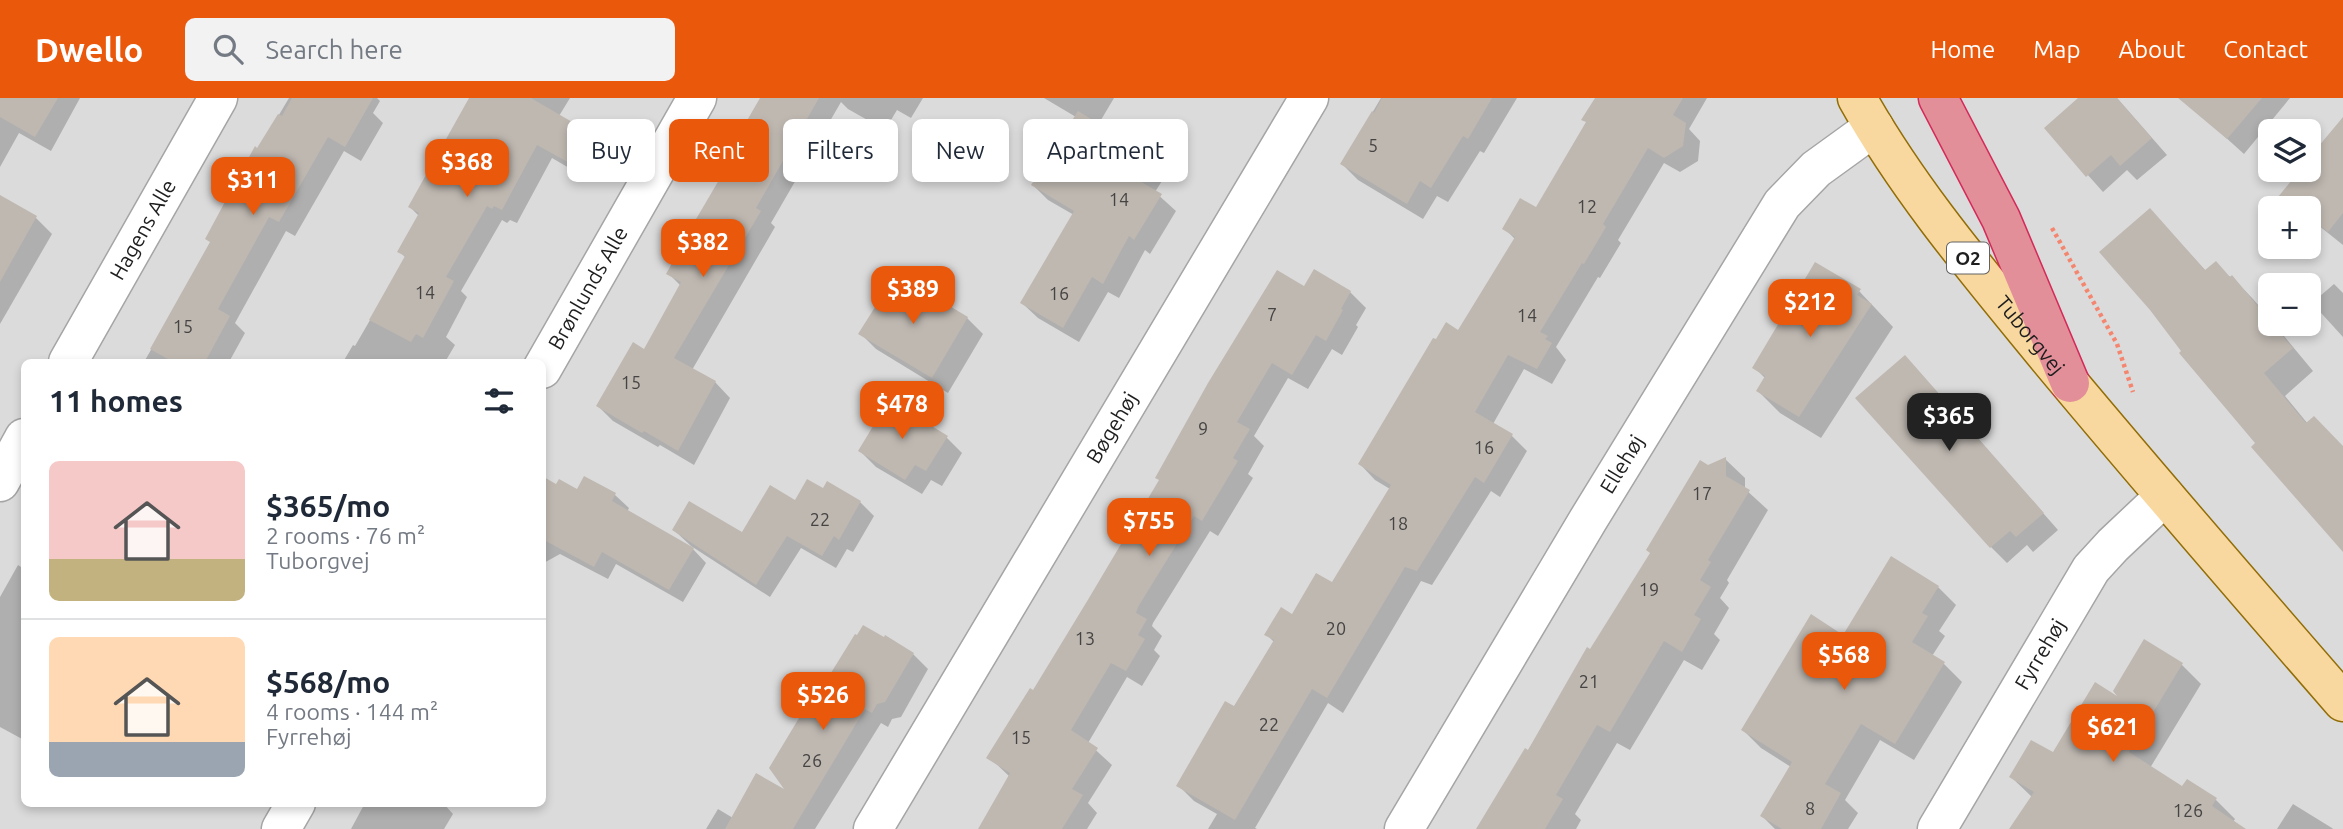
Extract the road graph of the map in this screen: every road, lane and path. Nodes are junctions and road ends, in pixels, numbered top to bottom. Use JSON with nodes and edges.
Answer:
{"nodes":[{"id":1,"x":218,"y":98,"type":"edge"},
{"id":2,"x":697,"y":98,"type":"edge"},
{"id":3,"x":1309,"y":98,"type":"edge"},
{"id":4,"x":1938,"y":98,"type":"edge"},
{"id":5,"x":1865,"y":113,"type":"edge"},
{"id":6,"x":2052,"y":228,"type":"dead end"},
{"id":7,"x":70,"y":359,"type":"edge"},
{"id":8,"x":546,"y":362,"type":"edge"},
{"id":9,"x":2070,"y":383,"type":"junction"},
{"id":10,"x":2133,"y":394,"type":"dead end"},
{"id":11,"x":21,"y":444,"type":"edge"},
{"id":12,"x":0,"y":482,"type":"edge"},
{"id":13,"x":2165,"y":496,"type":"junction"},
{"id":14,"x":2343,"y":702,"type":"edge"},
{"id":15,"x":294,"y":807,"type":"edge"},
{"id":16,"x":281,"y":829,"type":"edge"},
{"id":17,"x":873,"y":829,"type":"edge"},
{"id":18,"x":1404,"y":829,"type":"edge"},
{"id":19,"x":1937,"y":829,"type":"edge"}],
"edges":[{"from":1,"to":7,"type":"street","name":"Hagens Alle"},
{"from":2,"to":8,"type":"street","name":"Brønlunds Alle"},
{"from":3,"to":17,"type":"street","name":"Bøgehøj"},
{"from":4,"to":9,"type":"highway"},
{"from":5,"to":9,"type":"main road","name":"Tuborgvej","number":"O2"},
{"from":5,"to":18,"type":"street","name":"Ellehøj"},
{"from":6,"to":10,"type":"path"},
{"from":9,"to":13,"type":"main road","name":"Tuborgvej","number":"O2"},
{"from":11,"to":12,"type":"street"},
{"from":13,"to":14,"type":"main road","name":"Tuborgvej","number":"O2"},
{"from":13,"to":19,"type":"street","name":"Fyrrehøj"},
{"from":15,"to":16,"type":"street"}]}
